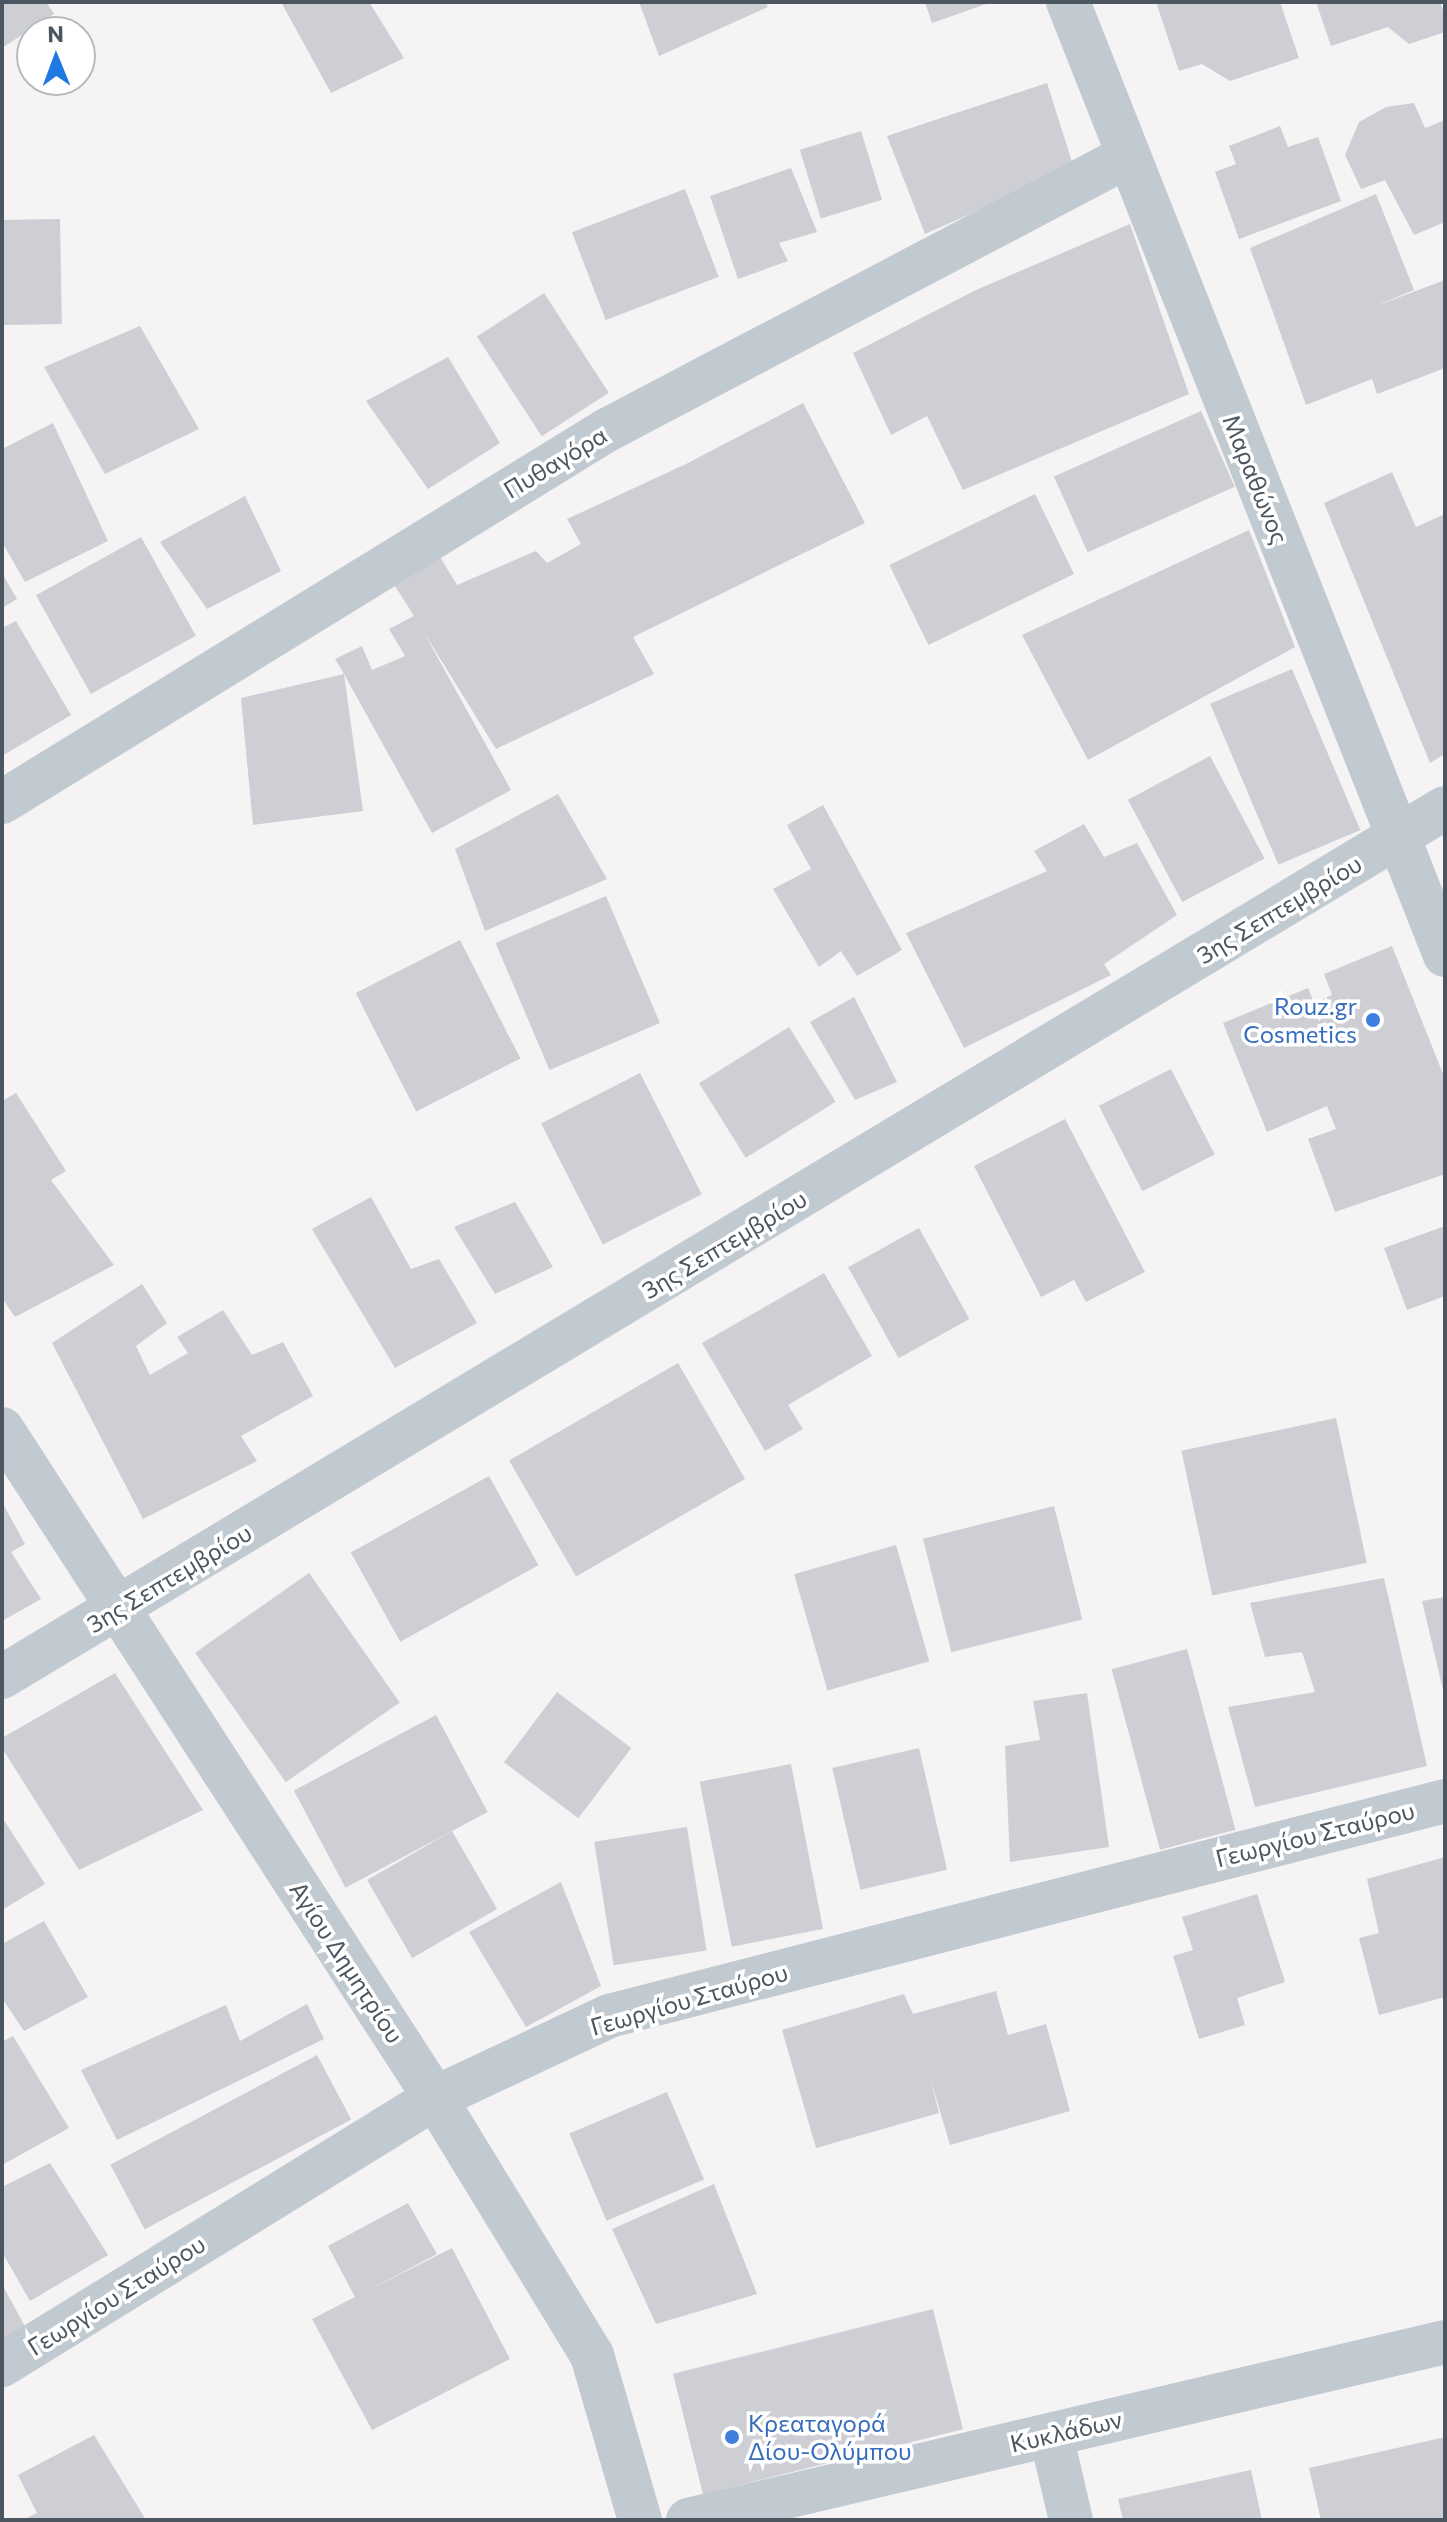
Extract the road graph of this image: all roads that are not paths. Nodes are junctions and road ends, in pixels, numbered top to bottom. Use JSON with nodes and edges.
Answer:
{"nodes":[{"id":1,"x":1068,"y":2,"type":"edge"},
{"id":2,"x":1128,"y":156,"type":"junction"},
{"id":3,"x":2,"y":802,"type":"edge"},
{"id":4,"x":1445,"y":808,"type":"edge"},
{"id":5,"x":1399,"y":836,"type":"junction"},
{"id":6,"x":1445,"y":955,"type":"edge"},
{"id":7,"x":2,"y":1429,"type":"edge"},
{"id":8,"x":118,"y":1610,"type":"junction"},
{"id":9,"x":2,"y":1677,"type":"edge"},
{"id":10,"x":1445,"y":1801,"type":"edge"},
{"id":11,"x":435,"y":2098,"type":"junction"},
{"id":12,"x":1445,"y":2342,"type":"edge"},
{"id":13,"x":2,"y":2365,"type":"edge"},
{"id":14,"x":1051,"y":2435,"type":"junction"},
{"id":15,"x":640,"y":2520,"type":"edge"},
{"id":16,"x":688,"y":2520,"type":"edge"},
{"id":17,"x":1071,"y":2520,"type":"edge"}],
"edges":[{"from":1,"to":2,"type":"street","name":"Μαραθώνος"},
{"from":2,"to":3,"type":"street","name":"Πυθαγόρα"},
{"from":2,"to":5,"type":"street","name":"Μαραθώνος"},
{"from":4,"to":5,"type":"street","name":"3ης Σεπτεμβρίου"},
{"from":5,"to":6,"type":"street","name":"Μαραθώνος"},
{"from":5,"to":8,"type":"street","name":"3ης Σεπτεμβρίου"},
{"from":7,"to":8,"type":"street","name":"Αγίου Δημητρίου"},
{"from":8,"to":9,"type":"street","name":"3ης Σεπτεμβρίου"},
{"from":8,"to":11,"type":"street","name":"Αγίου Δημητρίου"},
{"from":10,"to":11,"type":"street","name":"Γεωργίου Σταύρου"},
{"from":11,"to":13,"type":"street","name":"Γεωργίου Σταύρου"},
{"from":11,"to":15,"type":"street","name":"Αγίου Δημητρίου"},
{"from":12,"to":14,"type":"street","name":"Κυκλάδων"},
{"from":14,"to":16,"type":"street","name":"Κυκλάδων"},
{"from":14,"to":17,"type":"street"}]}
